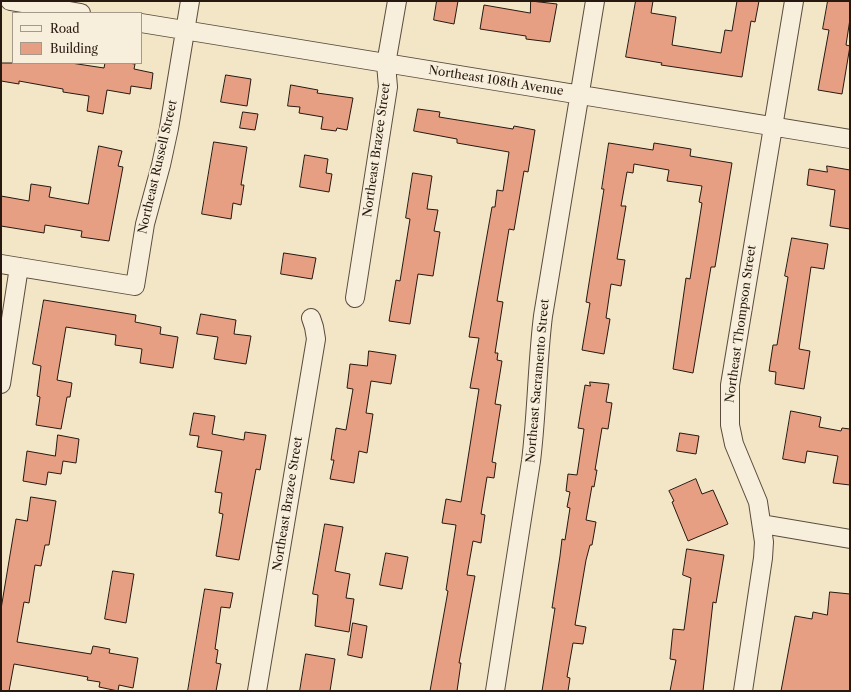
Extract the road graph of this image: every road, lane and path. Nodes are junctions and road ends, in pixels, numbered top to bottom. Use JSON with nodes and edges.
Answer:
{"nodes":[{"id":1,"x":10,"y":1,"type":"edge"},
{"id":2,"x":190,"y":1,"type":"edge"},
{"id":3,"x":397,"y":1,"type":"edge"},
{"id":4,"x":595,"y":1,"type":"edge"},
{"id":5,"x":794,"y":1,"type":"edge"},
{"id":6,"x":75,"y":12,"type":"edge"},
{"id":7,"x":142,"y":23,"type":"edge"},
{"id":8,"x":185,"y":30,"type":"junction"},
{"id":9,"x":386,"y":64,"type":"junction"},
{"id":10,"x":580,"y":95,"type":"junction"},
{"id":11,"x":773,"y":127,"type":"junction"},
{"id":12,"x":850,"y":139,"type":"edge"},
{"id":13,"x":1,"y":264,"type":"edge"},
{"id":14,"x":19,"y":267,"type":"junction"},
{"id":15,"x":355,"y":298,"type":"dead end"},
{"id":16,"x":311,"y":318,"type":"dead end"},
{"id":17,"x":1,"y":384,"type":"edge"},
{"id":18,"x":762,"y":524,"type":"junction"},
{"id":19,"x":850,"y":539,"type":"edge"},
{"id":20,"x":257,"y":691,"type":"edge"},
{"id":21,"x":495,"y":691,"type":"edge"},
{"id":22,"x":743,"y":691,"type":"edge"}],
"edges":[{"from":1,"to":6,"type":"street"},
{"from":2,"to":8,"type":"street","name":"Northeast Russell Street"},
{"from":3,"to":9,"type":"street","name":"Northeast Brazee Street"},
{"from":4,"to":10,"type":"street","name":"Northeast Sacramento Street"},
{"from":5,"to":11,"type":"street","name":"Northeast Thompson Street"},
{"from":7,"to":8,"type":"street","name":"Northeast 108th Avenue"},
{"from":8,"to":9,"type":"street","name":"Northeast 108th Avenue"},
{"from":8,"to":14,"type":"street","name":"Northeast Russell Street"},
{"from":9,"to":10,"type":"street","name":"Northeast 108th Avenue"},
{"from":9,"to":15,"type":"street","name":"Northeast Brazee Street"},
{"from":10,"to":11,"type":"street","name":"Northeast 108th Avenue"},
{"from":10,"to":21,"type":"street","name":"Northeast Sacramento Street"},
{"from":11,"to":12,"type":"street","name":"Northeast 108th Avenue"},
{"from":11,"to":18,"type":"street","name":"Northeast Thompson Street"},
{"from":13,"to":14,"type":"street"},
{"from":14,"to":17,"type":"street"},
{"from":16,"to":20,"type":"street","name":"Northeast Brazee Street"},
{"from":18,"to":19,"type":"street"},
{"from":18,"to":22,"type":"street","name":"Northeast Thompson Street"}]}
